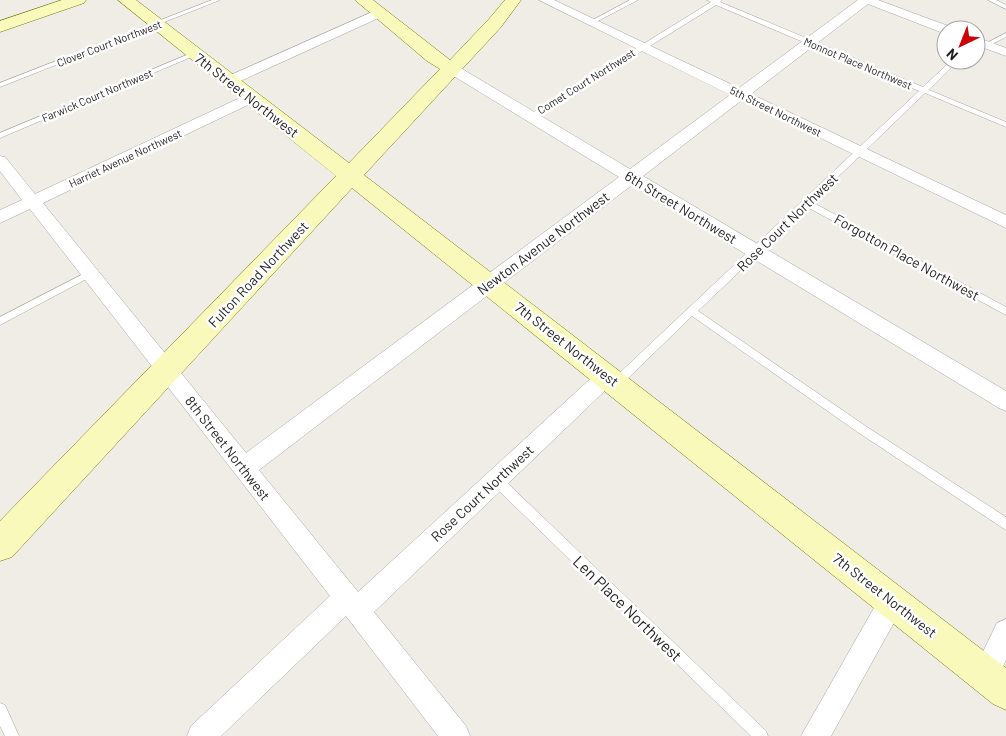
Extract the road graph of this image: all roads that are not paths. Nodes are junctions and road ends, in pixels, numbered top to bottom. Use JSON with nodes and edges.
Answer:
{"nodes":[{"id":1,"x":78,"y":0,"type":"edge"},
{"id":2,"x":126,"y":0,"type":"edge"},
{"id":3,"x":217,"y":0,"type":"edge"},
{"id":4,"x":363,"y":0,"type":"edge"},
{"id":5,"x":513,"y":0,"type":"edge"},
{"id":6,"x":545,"y":0,"type":"edge"},
{"id":7,"x":634,"y":0,"type":"edge"},
{"id":8,"x":866,"y":0,"type":"edge"},
{"id":9,"x":991,"y":0,"type":"edge"},
{"id":10,"x":715,"y":1,"type":"edge"},
{"id":11,"x":1006,"y":7,"type":"edge"},
{"id":12,"x":379,"y":13,"type":"junction"},
{"id":13,"x":592,"y":22,"type":"junction"},
{"id":14,"x":156,"y":24,"type":"junction"},
{"id":15,"x":936,"y":26,"type":"edge"},
{"id":16,"x":0,"y":27,"type":"edge"},
{"id":17,"x":1006,"y":35,"type":"edge"},
{"id":18,"x":986,"y":41,"type":"edge"},
{"id":19,"x":810,"y":43,"type":"junction"},
{"id":20,"x":986,"y":45,"type":"edge"},
{"id":21,"x":642,"y":47,"type":"junction"},
{"id":22,"x":1006,"y":52,"type":"edge"},
{"id":23,"x":194,"y":54,"type":"junction"},
{"id":24,"x":452,"y":69,"type":"junction"},
{"id":25,"x":945,"y":70,"type":"edge"},
{"id":26,"x":229,"y":80,"type":"junction"},
{"id":27,"x":0,"y":85,"type":"edge"},
{"id":28,"x":924,"y":90,"type":"junction"},
{"id":29,"x":741,"y":94,"type":"junction"},
{"id":30,"x":251,"y":98,"type":"junction"},
{"id":31,"x":531,"y":116,"type":"junction"},
{"id":32,"x":1006,"y":125,"type":"edge"},
{"id":33,"x":0,"y":136,"type":"edge"},
{"id":34,"x":860,"y":152,"type":"junction"},
{"id":35,"x":0,"y":161,"type":"edge"},
{"id":36,"x":350,"y":176,"type":"junction"},
{"id":37,"x":631,"y":177,"type":"junction"},
{"id":38,"x":33,"y":202,"type":"junction"},
{"id":39,"x":807,"y":203,"type":"junction"},
{"id":40,"x":0,"y":217,"type":"edge"},
{"id":41,"x":1006,"y":222,"type":"edge"},
{"id":42,"x":755,"y":252,"type":"junction"},
{"id":43,"x":91,"y":273,"type":"junction"},
{"id":44,"x":488,"y":284,"type":"junction"},
{"id":45,"x":692,"y":311,"type":"junction"},
{"id":46,"x":1006,"y":311,"type":"edge"},
{"id":47,"x":0,"y":321,"type":"edge"},
{"id":48,"x":167,"y":371,"type":"junction"},
{"id":49,"x":612,"y":379,"type":"junction"},
{"id":50,"x":1006,"y":402,"type":"edge"},
{"id":51,"x":244,"y":468,"type":"junction"},
{"id":52,"x":496,"y":480,"type":"junction"},
{"id":53,"x":1006,"y":524,"type":"edge"},
{"id":54,"x":0,"y":545,"type":"edge"},
{"id":55,"x":892,"y":601,"type":"junction"},
{"id":56,"x":352,"y":604,"type":"junction"},
{"id":57,"x":1006,"y":632,"type":"edge"},
{"id":58,"x":985,"y":674,"type":"junction"},
{"id":59,"x":1006,"y":691,"type":"edge"},
{"id":60,"x":0,"y":710,"type":"edge"},
{"id":61,"x":12,"y":736,"type":"edge"},
{"id":62,"x":201,"y":736,"type":"edge"},
{"id":63,"x":456,"y":736,"type":"edge"},
{"id":64,"x":761,"y":736,"type":"edge"},
{"id":65,"x":815,"y":736,"type":"edge"}],
"edges":[{"from":1,"to":16,"type":"street"},
{"from":2,"to":14,"type":"street","name":"7th Street Northwest"},
{"from":3,"to":14,"type":"lane","name":"Clover Court Northwest"},
{"from":4,"to":12,"type":"street","name":"6th Street Northwest"},
{"from":5,"to":24,"type":"street","name":"Fulton Road Northwest"},
{"from":6,"to":13,"type":"street","name":"5th Street Northwest"},
{"from":7,"to":13,"type":"lane"},
{"from":8,"to":15,"type":"street"},
{"from":8,"to":19,"type":"street","name":"Newton Avenue Northwest"},
{"from":9,"to":11,"type":"lane"},
{"from":10,"to":19,"type":"lane","name":"Monnot Place Northwest"},
{"from":10,"to":21,"type":"lane","name":"Comet Court Northwest"},
{"from":12,"to":24,"type":"street","name":"6th Street Northwest"},
{"from":12,"to":26,"type":"street"},
{"from":13,"to":21,"type":"street","name":"5th Street Northwest"},
{"from":14,"to":23,"type":"street","name":"7th Street Northwest"},
{"from":14,"to":27,"type":"lane","name":"Clover Court Northwest"},
{"from":17,"to":18,"type":"lane"},
{"from":19,"to":28,"type":"lane","name":"Monnot Place Northwest"},
{"from":19,"to":29,"type":"street","name":"Newton Avenue Northwest"},
{"from":20,"to":22,"type":"street"},
{"from":21,"to":29,"type":"street","name":"5th Street Northwest"},
{"from":21,"to":31,"type":"lane","name":"Comet Court Northwest"},
{"from":23,"to":26,"type":"street","name":"7th Street Northwest"},
{"from":23,"to":33,"type":"lane","name":"Farwick Court Northwest"},
{"from":24,"to":31,"type":"street","name":"6th Street Northwest"},
{"from":24,"to":36,"type":"street","name":"Fulton Road Northwest"},
{"from":25,"to":28,"type":"lane","name":"Rose Court Northwest"},
{"from":26,"to":30,"type":"street","name":"7th Street Northwest"},
{"from":28,"to":32,"type":"lane","name":"Monnot Place Northwest"},
{"from":28,"to":34,"type":"lane","name":"Rose Court Northwest"},
{"from":29,"to":34,"type":"street","name":"5th Street Northwest"},
{"from":29,"to":37,"type":"street","name":"Newton Avenue Northwest"},
{"from":30,"to":36,"type":"street","name":"7th Street Northwest"},
{"from":30,"to":38,"type":"street","name":"Harriet Avenue Northwest"},
{"from":31,"to":37,"type":"street","name":"6th Street Northwest"},
{"from":34,"to":39,"type":"lane","name":"Rose Court Northwest"},
{"from":34,"to":41,"type":"street","name":"5th Street Northwest"},
{"from":35,"to":38,"type":"street","name":"8th Street Northwest"},
{"from":36,"to":44,"type":"street","name":"7th Street Northwest"},
{"from":36,"to":48,"type":"street","name":"Fulton Road Northwest"},
{"from":37,"to":42,"type":"street","name":"6th Street Northwest"},
{"from":37,"to":44,"type":"street","name":"Newton Avenue Northwest"},
{"from":38,"to":40,"type":"street","name":"Harriet Avenue Northwest"},
{"from":38,"to":43,"type":"street","name":"8th Street Northwest"},
{"from":39,"to":42,"type":"lane","name":"Rose Court Northwest"},
{"from":39,"to":46,"type":"lane","name":"Forgotton Place Northwest"},
{"from":42,"to":45,"type":"lane","name":"Rose Court Northwest"},
{"from":42,"to":50,"type":"street","name":"6th Street Northwest"},
{"from":43,"to":47,"type":"lane"},
{"from":43,"to":48,"type":"street","name":"8th Street Northwest"},
{"from":44,"to":49,"type":"street","name":"7th Street Northwest"},
{"from":44,"to":51,"type":"street","name":"Newton Avenue Northwest"},
{"from":45,"to":49,"type":"lane","name":"Rose Court Northwest"},
{"from":45,"to":53,"type":"lane"},
{"from":48,"to":51,"type":"street","name":"8th Street Northwest"},
{"from":48,"to":54,"type":"street","name":"Fulton Road Northwest"},
{"from":49,"to":52,"type":"street","name":"Rose Court Northwest"},
{"from":49,"to":55,"type":"street","name":"7th Street Northwest"},
{"from":51,"to":56,"type":"street","name":"8th Street Northwest"},
{"from":52,"to":56,"type":"street","name":"Rose Court Northwest"},
{"from":52,"to":64,"type":"lane","name":"Len Place Northwest"},
{"from":55,"to":58,"type":"street","name":"7th Street Northwest"},
{"from":55,"to":65,"type":"street"},
{"from":56,"to":62,"type":"street","name":"Rose Court Northwest"},
{"from":56,"to":63,"type":"street","name":"8th Street Northwest"},
{"from":57,"to":58,"type":"street"},
{"from":58,"to":59,"type":"street","name":"7th Street Northwest"},
{"from":60,"to":61,"type":"lane"}]}
